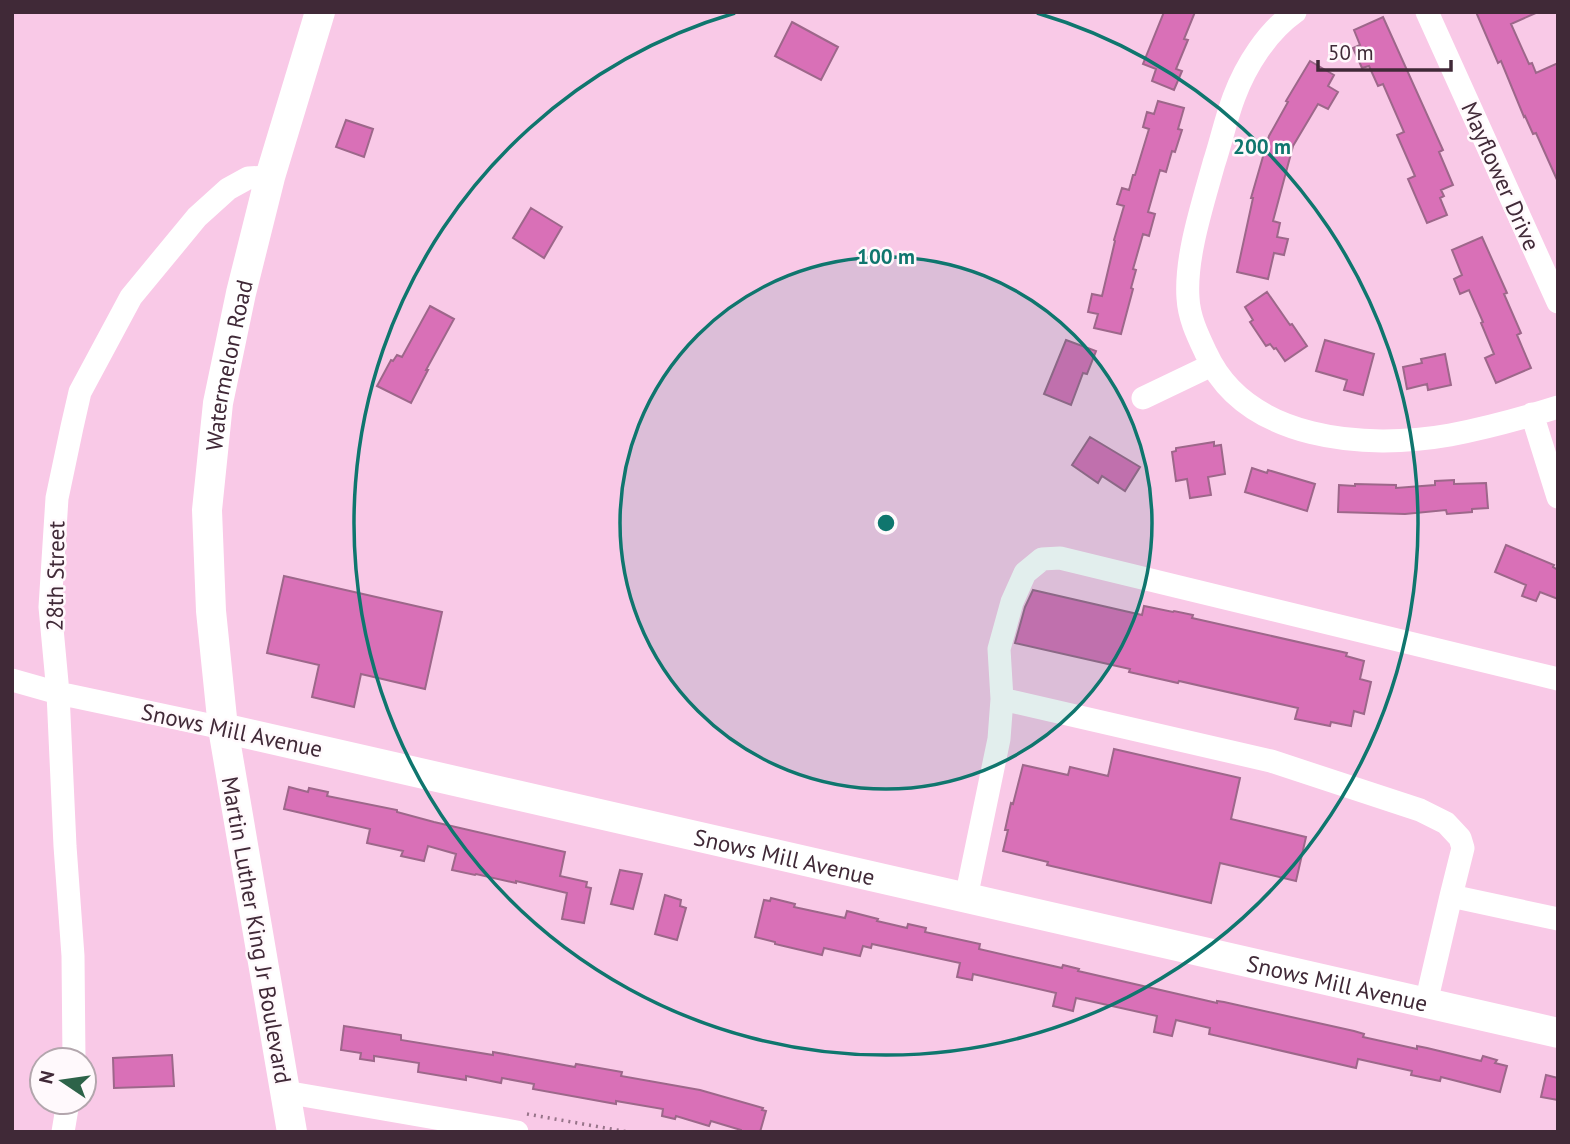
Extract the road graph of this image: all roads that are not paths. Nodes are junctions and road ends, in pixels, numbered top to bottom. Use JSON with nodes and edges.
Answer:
{"nodes":[{"id":1,"x":320,"y":12,"type":"edge"},
{"id":2,"x":1295,"y":12,"type":"edge"},
{"id":3,"x":1427,"y":12,"type":"edge"},
{"id":4,"x":270,"y":177,"type":"junction"},
{"id":5,"x":1558,"y":302,"type":"edge"},
{"id":6,"x":1212,"y":365,"type":"junction"},
{"id":7,"x":1143,"y":398,"type":"dead end"},
{"id":8,"x":1558,"y":407,"type":"edge"},
{"id":9,"x":1532,"y":414,"type":"junction"},
{"id":10,"x":1558,"y":497,"type":"edge"},
{"id":11,"x":1558,"y":679,"type":"edge"},
{"id":12,"x":12,"y":680,"type":"edge"},
{"id":13,"x":58,"y":693,"type":"junction"},
{"id":14,"x":1003,"y":699,"type":"junction"},
{"id":15,"x":223,"y":728,"type":"junction"},
{"id":16,"x":1451,"y":896,"type":"junction"},
{"id":17,"x":966,"y":898,"type":"junction"},
{"id":18,"x":1558,"y":919,"type":"edge"},
{"id":19,"x":1426,"y":1003,"type":"junction"},
{"id":20,"x":1558,"y":1033,"type":"edge"},
{"id":21,"x":74,"y":1046,"type":"edge"},
{"id":22,"x":285,"y":1092,"type":"junction"},
{"id":23,"x":292,"y":1132,"type":"edge"},
{"id":24,"x":517,"y":1132,"type":"edge"}],
"edges":[{"from":1,"to":4,"type":"main road","name":"Watermelon Road"},
{"from":2,"to":6,"type":"street"},
{"from":3,"to":5,"type":"street","name":"Mayflower Drive"},
{"from":4,"to":13,"type":"street","name":"28th Street"},
{"from":4,"to":15,"type":"main road","name":"Watermelon Road"},
{"from":6,"to":7,"type":"street"},
{"from":6,"to":9,"type":"street"},
{"from":8,"to":9,"type":"street"},
{"from":9,"to":10,"type":"street"},
{"from":11,"to":14,"type":"street"},
{"from":12,"to":13,"type":"street","name":"Snows Mill Avenue"},
{"from":13,"to":15,"type":"street","name":"Snows Mill Avenue"},
{"from":13,"to":21,"type":"street","name":"28th Street"},
{"from":14,"to":16,"type":"street"},
{"from":14,"to":17,"type":"street"},
{"from":15,"to":17,"type":"main road","name":"Snows Mill Avenue"},
{"from":15,"to":22,"type":"main road","name":"Martin Luther King Jr Boulevard"},
{"from":16,"to":18,"type":"street"},
{"from":16,"to":19,"type":"street"},
{"from":17,"to":19,"type":"main road","name":"Snows Mill Avenue"},
{"from":19,"to":20,"type":"main road","name":"Snows Mill Avenue"},
{"from":22,"to":23,"type":"main road","name":"Martin Luther King Jr Boulevard"},
{"from":22,"to":24,"type":"street"}]}
